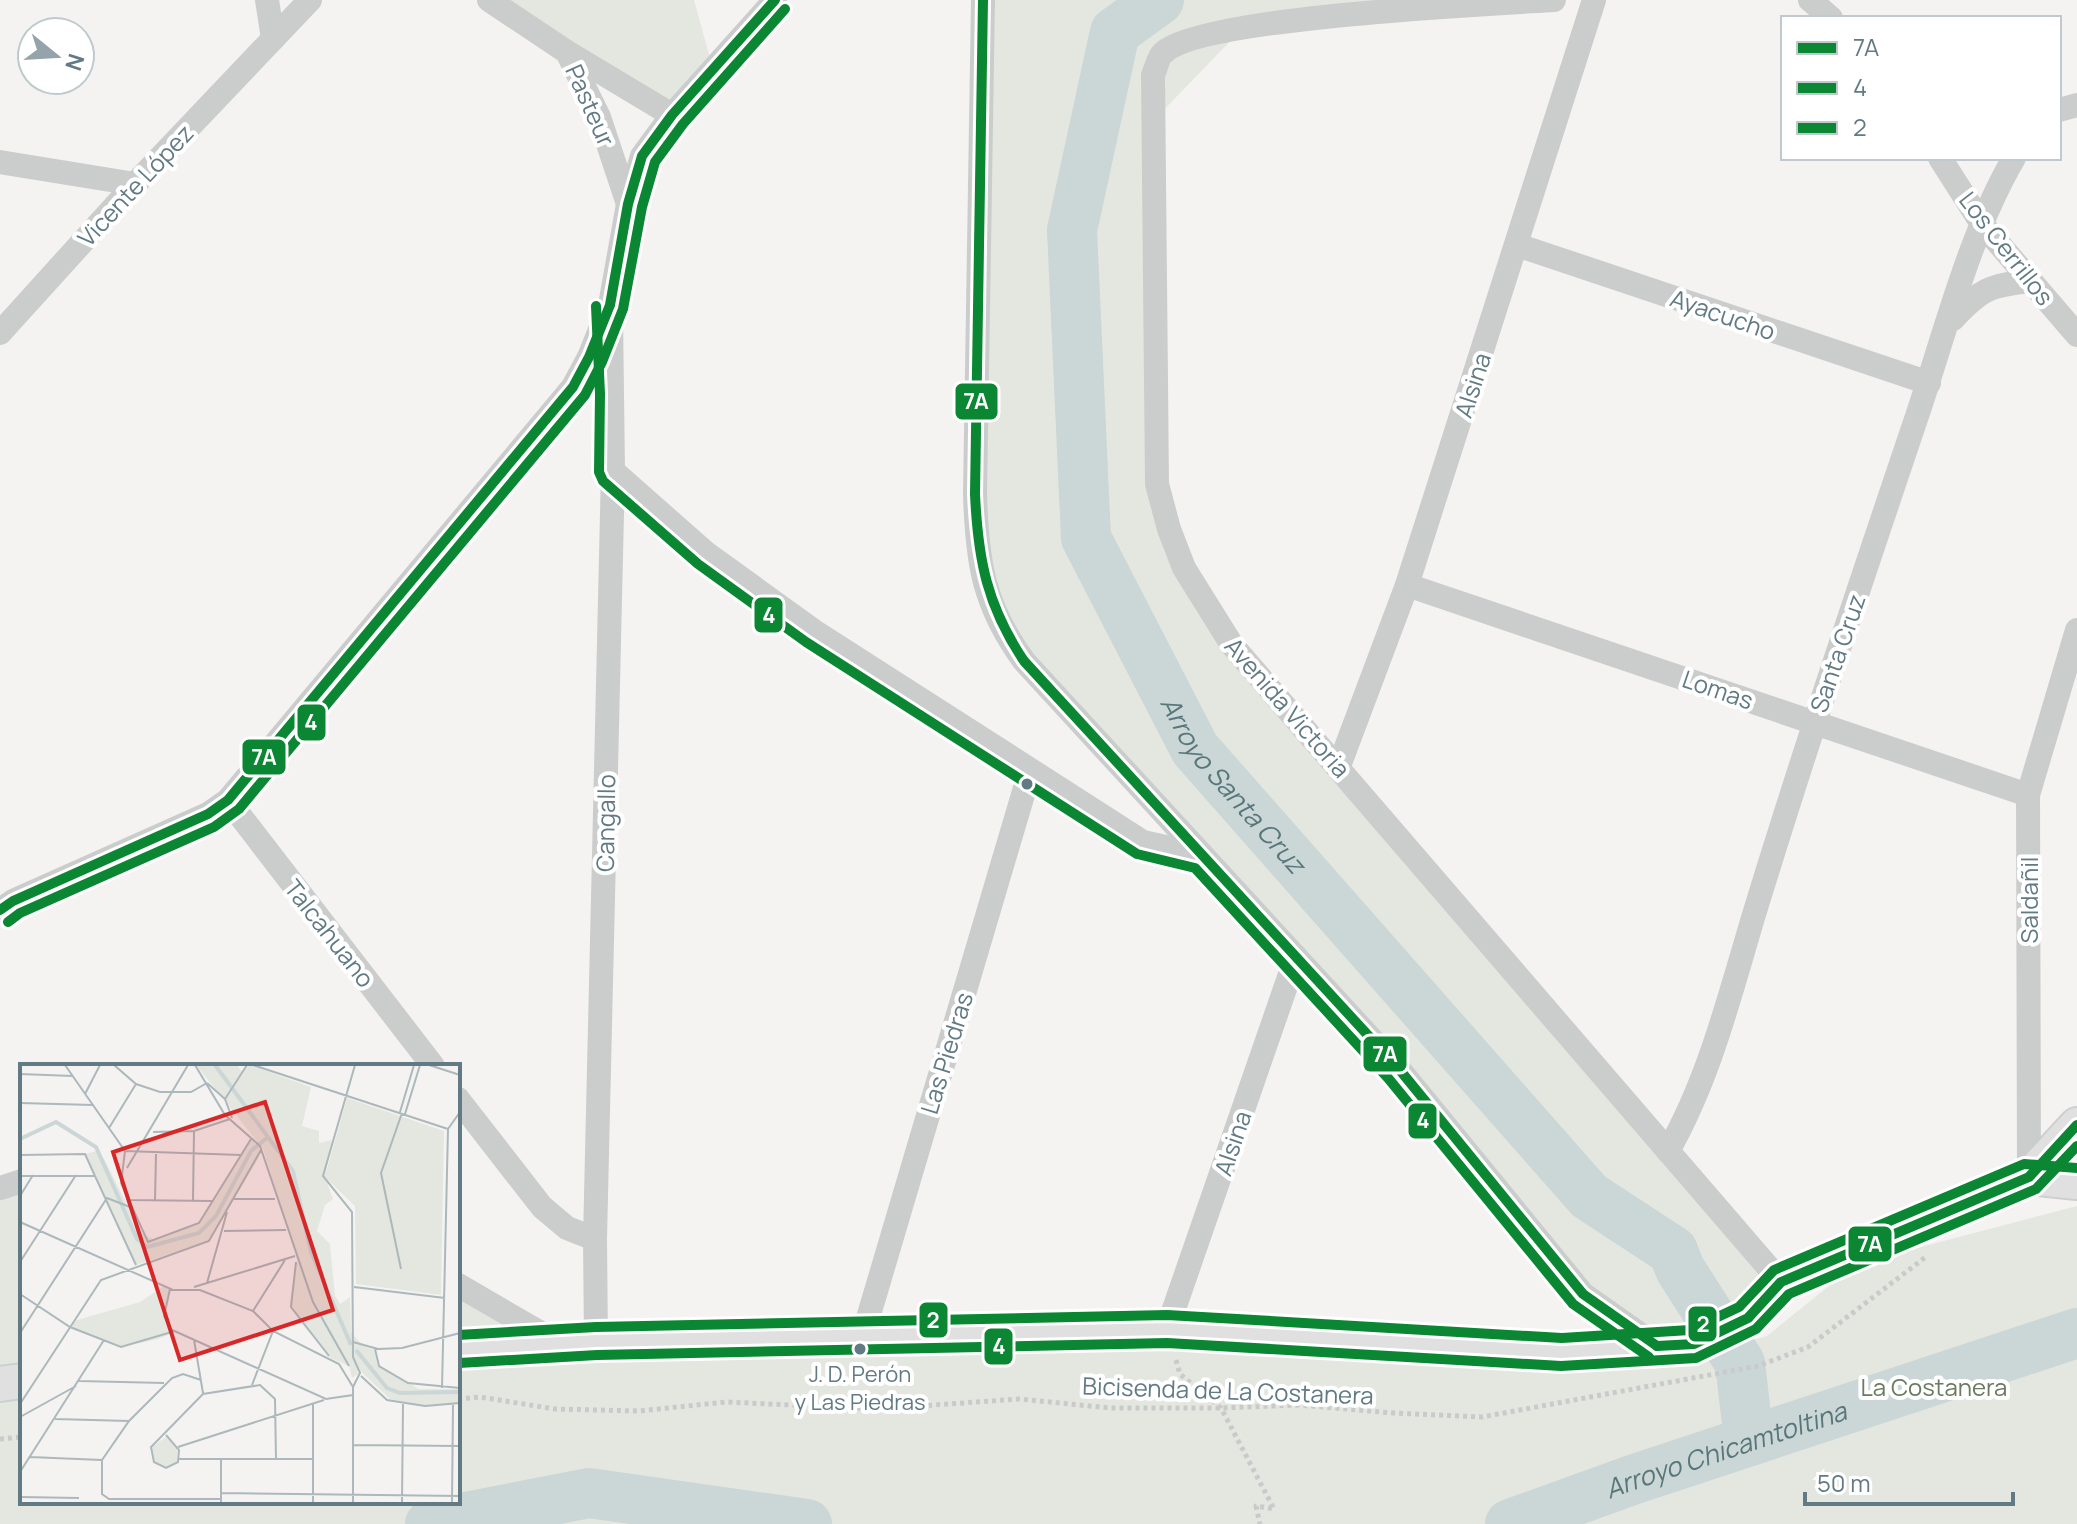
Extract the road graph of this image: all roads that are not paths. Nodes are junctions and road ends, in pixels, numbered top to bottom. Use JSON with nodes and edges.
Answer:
{"nodes":[{"id":1,"x":267,"y":0,"type":"edge"},
{"id":2,"x":310,"y":0,"type":"edge"},
{"id":3,"x":489,"y":0,"type":"edge"},
{"id":4,"x":775,"y":0,"type":"edge"},
{"id":5,"x":983,"y":0,"type":"edge"},
{"id":6,"x":1554,"y":0,"type":"edge"},
{"id":7,"x":1594,"y":0,"type":"edge"},
{"id":8,"x":1810,"y":0,"type":"edge"},
{"id":9,"x":1526,"y":1,"type":"edge"},
{"id":10,"x":1829,"y":16,"type":"edge"},
{"id":11,"x":273,"y":39,"type":"junction"},
{"id":12,"x":567,"y":52,"type":"junction"},
{"id":13,"x":672,"y":115,"type":"junction"},
{"id":14,"x":1941,"y":160,"type":"edge"},
{"id":15,"x":2013,"y":160,"type":"edge"},
{"id":16,"x":0,"y":162,"type":"edge"},
{"id":17,"x":135,"y":184,"type":"junction"},
{"id":18,"x":628,"y":204,"type":"junction"},
{"id":19,"x":1982,"y":224,"type":"junction"},
{"id":20,"x":1517,"y":245,"type":"junction"},
{"id":21,"x":2031,"y":281,"type":"junction"},
{"id":22,"x":610,"y":305,"type":"junction"},
{"id":23,"x":1948,"y":324,"type":"junction"},
{"id":24,"x":0,"y":333,"type":"edge"},
{"id":25,"x":2077,"y":335,"type":"edge"},
{"id":26,"x":1929,"y":383,"type":"junction"},
{"id":27,"x":613,"y":471,"type":"junction"},
{"id":28,"x":1407,"y":585,"type":"junction"},
{"id":29,"x":2077,"y":630,"type":"edge"},
{"id":30,"x":1814,"y":721,"type":"junction"},
{"id":31,"x":1339,"y":766,"type":"junction"},
{"id":32,"x":1030,"y":771,"type":"junction"},
{"id":33,"x":2028,"y":795,"type":"junction"},
{"id":34,"x":228,"y":800,"type":"junction"},
{"id":35,"x":1202,"y":855,"type":"junction"},
{"id":36,"x":0,"y":910,"type":"edge"},
{"id":37,"x":1296,"y":957,"type":"junction"},
{"id":38,"x":431,"y":1064,"type":"edge"},
{"id":39,"x":460,"y":1102,"type":"edge"},
{"id":40,"x":2077,"y":1125,"type":"edge"},
{"id":41,"x":1668,"y":1151,"type":"junction"},
{"id":42,"x":2029,"y":1177,"type":"junction"},
{"id":43,"x":20,"y":1182,"type":"edge"},
{"id":44,"x":2077,"y":1182,"type":"edge"},
{"id":45,"x":0,"y":1188,"type":"edge"},
{"id":46,"x":595,"y":1239,"type":"junction"},
{"id":47,"x":1781,"y":1282,"type":"junction"},
{"id":48,"x":460,"y":1286,"type":"edge"},
{"id":49,"x":1167,"y":1329,"type":"junction"},
{"id":50,"x":863,"y":1335,"type":"junction"},
{"id":51,"x":596,"y":1341,"type":"junction"},
{"id":52,"x":558,"y":1343,"type":"junction"},
{"id":53,"x":1657,"y":1346,"type":"junction"},
{"id":54,"x":460,"y":1349,"type":"edge"},
{"id":55,"x":20,"y":1381,"type":"edge"},
{"id":56,"x":0,"y":1384,"type":"edge"}],
"edges":[{"from":1,"to":11,"type":"street"},
{"from":2,"to":11,"type":"street","name":"Vicente López"},
{"from":3,"to":12,"type":"street","name":"Pasteur"},
{"from":4,"to":13,"type":"street"},
{"from":5,"to":35,"type":"street"},
{"from":6,"to":9,"type":"street","name":"Avenida Victoria"},
{"from":7,"to":20,"type":"street","name":"Alsina"},
{"from":8,"to":10,"type":"street"},
{"from":9,"to":31,"type":"street","name":"Avenida Victoria"},
{"from":11,"to":17,"type":"street","name":"Vicente López"},
{"from":12,"to":13,"type":"street","name":"Pasteur"},
{"from":12,"to":18,"type":"street","name":"Pasteur"},
{"from":13,"to":18,"type":"street"},
{"from":14,"to":19,"type":"street","name":"Los Cerrillos"},
{"from":15,"to":19,"type":"street","name":"Santa Cruz"},
{"from":16,"to":17,"type":"street"},
{"from":17,"to":24,"type":"street","name":"Vicente López"},
{"from":18,"to":22,"type":"street"},
{"from":19,"to":21,"type":"street","name":"Los Cerrillos"},
{"from":19,"to":23,"type":"street","name":"Santa Cruz"},
{"from":20,"to":26,"type":"street","name":"Ayacucho"},
{"from":20,"to":28,"type":"street","name":"Alsina"},
{"from":21,"to":23,"type":"street"},
{"from":21,"to":25,"type":"street","name":"Los Cerrillos"},
{"from":22,"to":27,"type":"street","name":"Cangallo"},
{"from":22,"to":34,"type":"street"},
{"from":23,"to":26,"type":"street","name":"Santa Cruz"},
{"from":26,"to":30,"type":"street","name":"Santa Cruz"},
{"from":27,"to":32,"type":"street"},
{"from":27,"to":46,"type":"street","name":"Cangallo"},
{"from":28,"to":30,"type":"street","name":"Lomas"},
{"from":28,"to":31,"type":"street","name":"Alsina"},
{"from":29,"to":33,"type":"street","name":"Saldañil"},
{"from":30,"to":33,"type":"street","name":"Lomas"},
{"from":30,"to":41,"type":"street","name":"Santa Cruz"},
{"from":31,"to":41,"type":"street","name":"Avenida Victoria"},
{"from":32,"to":35,"type":"street"},
{"from":32,"to":50,"type":"street","name":"Las Piedras"},
{"from":33,"to":42,"type":"street","name":"Saldañil"},
{"from":34,"to":36,"type":"street"},
{"from":34,"to":38,"type":"street","name":"Talcahuano"},
{"from":35,"to":37,"type":"street"},
{"from":37,"to":49,"type":"street","name":"Alsina"},
{"from":37,"to":53,"type":"street"},
{"from":39,"to":46,"type":"street"},
{"from":40,"to":42,"type":"street"},
{"from":41,"to":47,"type":"street","name":"Avenida Victoria"},
{"from":42,"to":44,"type":"street"},
{"from":42,"to":47,"type":"street"},
{"from":43,"to":45,"type":"street"},
{"from":46,"to":51,"type":"street","name":"Cangallo"},
{"from":47,"to":53,"type":"street"},
{"from":48,"to":52,"type":"street"},
{"from":49,"to":50,"type":"street"},
{"from":49,"to":53,"type":"street"},
{"from":50,"to":51,"type":"street"},
{"from":51,"to":52,"type":"street"},
{"from":52,"to":54,"type":"street"},
{"from":55,"to":56,"type":"street"}]}
